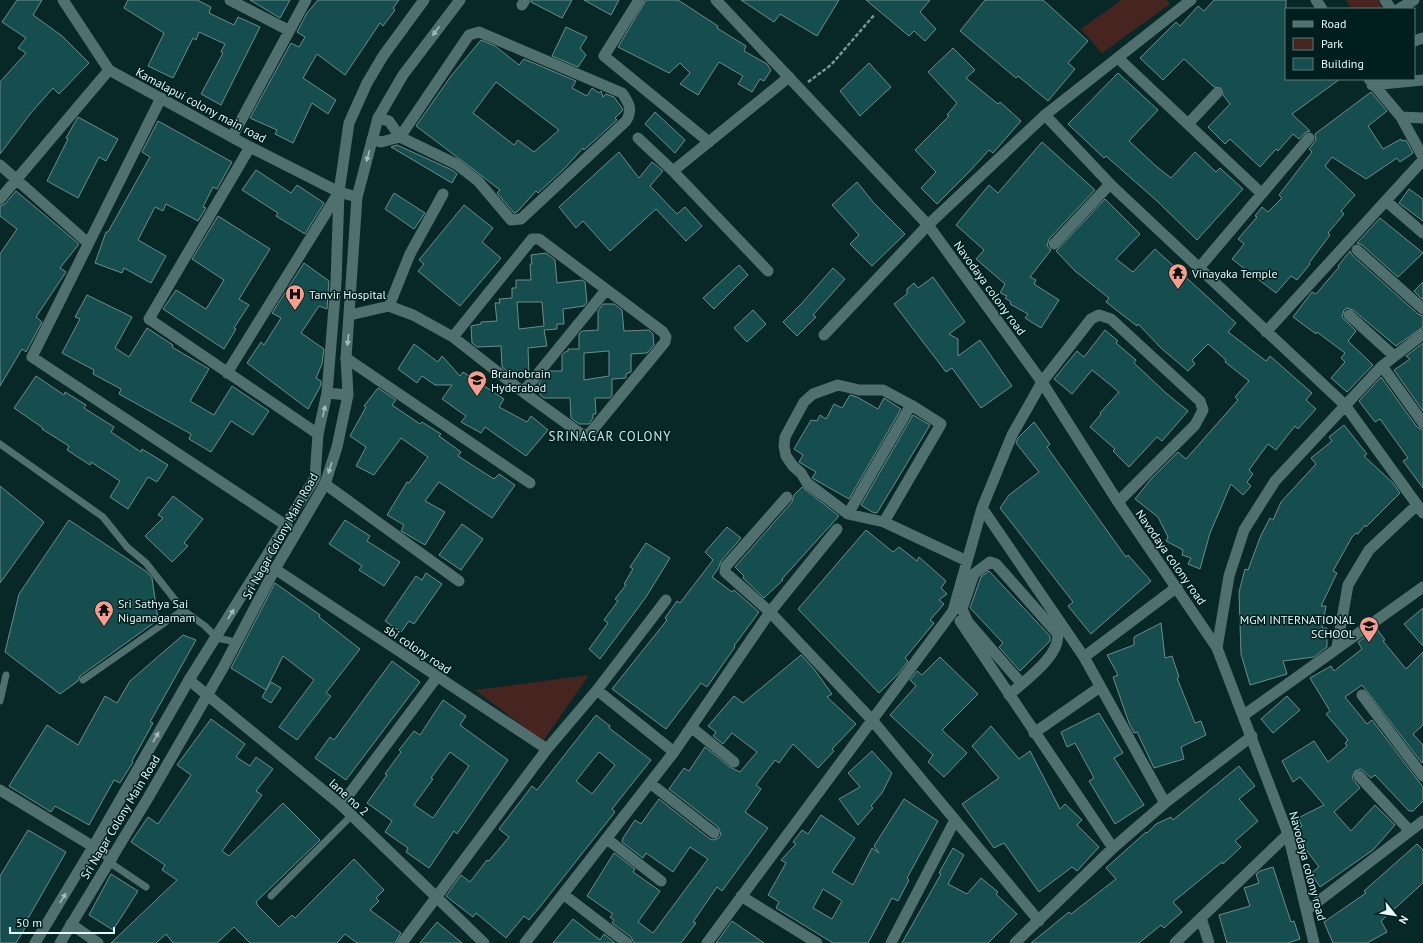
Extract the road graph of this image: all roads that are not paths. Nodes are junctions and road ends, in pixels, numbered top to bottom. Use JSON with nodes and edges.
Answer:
{"nodes":[{"id":1,"x":63,"y":0,"type":"edge"},
{"id":2,"x":230,"y":0,"type":"edge"},
{"id":3,"x":306,"y":0,"type":"edge"},
{"id":4,"x":424,"y":0,"type":"edge"},
{"id":5,"x":460,"y":0,"type":"edge"},
{"id":6,"x":639,"y":0,"type":"edge"},
{"id":7,"x":1191,"y":0,"type":"edge"},
{"id":8,"x":1414,"y":0,"type":"edge"},
{"id":9,"x":719,"y":1,"type":"edge"},
{"id":10,"x":1401,"y":8,"type":"edge"},
{"id":11,"x":288,"y":30,"type":"junction"},
{"id":12,"x":1119,"y":59,"type":"junction"},
{"id":13,"x":109,"y":70,"type":"junction"},
{"id":14,"x":789,"y":77,"type":"junction"},
{"id":15,"x":1423,"y":80,"type":"edge"},
{"id":16,"x":1370,"y":82,"type":"edge"},
{"id":17,"x":1217,"y":93,"type":"dead end"},
{"id":18,"x":161,"y":98,"type":"junction"},
{"id":19,"x":1045,"y":115,"type":"junction"},
{"id":20,"x":1400,"y":117,"type":"junction"},
{"id":21,"x":378,"y":118,"type":"junction"},
{"id":22,"x":1423,"y":118,"type":"edge"},
{"id":23,"x":1188,"y":124,"type":"junction"},
{"id":24,"x":232,"y":137,"type":"junction"},
{"id":25,"x":400,"y":137,"type":"junction"},
{"id":26,"x":638,"y":138,"type":"dead end"},
{"id":27,"x":1309,"y":138,"type":"dead end"},
{"id":28,"x":372,"y":140,"type":"junction"},
{"id":29,"x":708,"y":142,"type":"junction"},
{"id":30,"x":250,"y":147,"type":"junction"},
{"id":31,"x":1423,"y":156,"type":"edge"},
{"id":32,"x":1423,"y":160,"type":"edge"},
{"id":33,"x":0,"y":165,"type":"edge"},
{"id":34,"x":674,"y":171,"type":"junction"},
{"id":35,"x":18,"y":180,"type":"junction"},
{"id":36,"x":1110,"y":184,"type":"junction"},
{"id":37,"x":340,"y":192,"type":"junction"},
{"id":38,"x":443,"y":194,"type":"dead end"},
{"id":39,"x":1262,"y":194,"type":"junction"},
{"id":40,"x":358,"y":197,"type":"junction"},
{"id":41,"x":0,"y":199,"type":"edge"},
{"id":42,"x":1386,"y":201,"type":"junction"},
{"id":43,"x":928,"y":225,"type":"junction"},
{"id":44,"x":1423,"y":233,"type":"edge"},
{"id":45,"x":88,"y":243,"type":"junction"},
{"id":46,"x":1054,"y":244,"type":"dead end"},
{"id":47,"x":1357,"y":250,"type":"dead end"},
{"id":48,"x":1199,"y":268,"type":"junction"},
{"id":49,"x":768,"y":271,"type":"dead end"},
{"id":50,"x":606,"y":290,"type":"junction"},
{"id":51,"x":389,"y":306,"type":"junction"},
{"id":52,"x":1423,"y":309,"type":"edge"},
{"id":53,"x":350,"y":315,"type":"junction"},
{"id":54,"x":1349,"y":315,"type":"dead end"},
{"id":55,"x":1266,"y":332,"type":"junction"},
{"id":56,"x":1423,"y":334,"type":"edge"},
{"id":57,"x":824,"y":335,"type":"dead end"},
{"id":58,"x":453,"y":337,"type":"junction"},
{"id":59,"x":1394,"y":356,"type":"junction"},
{"id":60,"x":346,"y":358,"type":"junction"},
{"id":61,"x":1382,"y":366,"type":"junction"},
{"id":62,"x":227,"y":373,"type":"junction"},
{"id":63,"x":1042,"y":382,"type":"junction"},
{"id":64,"x":523,"y":392,"type":"junction"},
{"id":65,"x":327,"y":393,"type":"junction"},
{"id":66,"x":348,"y":395,"type":"junction"},
{"id":67,"x":911,"y":405,"type":"junction"},
{"id":68,"x":1345,"y":405,"type":"junction"},
{"id":69,"x":1423,"y":423,"type":"edge"},
{"id":70,"x":318,"y":434,"type":"junction"},
{"id":71,"x":0,"y":444,"type":"edge"},
{"id":72,"x":530,"y":483,"type":"dead end"},
{"id":73,"x":325,"y":484,"type":"junction"},
{"id":74,"x":788,"y":496,"type":"dead end"},
{"id":75,"x":1118,"y":502,"type":"junction"},
{"id":76,"x":982,"y":508,"type":"junction"},
{"id":77,"x":1420,"y":509,"type":"edge"},
{"id":78,"x":848,"y":514,"type":"junction"},
{"id":79,"x":884,"y":522,"type":"junction"},
{"id":80,"x":287,"y":526,"type":"junction"},
{"id":81,"x":836,"y":529,"type":"dead end"},
{"id":82,"x":967,"y":561,"type":"junction"},
{"id":83,"x":275,"y":569,"type":"junction"},
{"id":84,"x":459,"y":581,"type":"dead end"},
{"id":85,"x":1177,"y":587,"type":"junction"},
{"id":86,"x":1423,"y":587,"type":"edge"},
{"id":87,"x":666,"y":600,"type":"dead end"},
{"id":88,"x":183,"y":610,"type":"junction"},
{"id":89,"x":953,"y":611,"type":"junction"},
{"id":90,"x":770,"y":612,"type":"junction"},
{"id":91,"x":217,"y":638,"type":"junction"},
{"id":92,"x":236,"y":642,"type":"junction"},
{"id":93,"x":1217,"y":648,"type":"junction"},
{"id":94,"x":1337,"y":648,"type":"junction"},
{"id":95,"x":1084,"y":657,"type":"junction"},
{"id":96,"x":6,"y":675,"type":"dead end"},
{"id":97,"x":437,"y":677,"type":"junction"},
{"id":98,"x":84,"y":680,"type":"dead end"},
{"id":99,"x":189,"y":680,"type":"junction"},
{"id":100,"x":1021,"y":683,"type":"junction"},
{"id":101,"x":1100,"y":687,"type":"junction"},
{"id":102,"x":597,"y":690,"type":"junction"},
{"id":103,"x":1009,"y":695,"type":"junction"},
{"id":104,"x":1362,"y":695,"type":"dead end"},
{"id":105,"x":207,"y":696,"type":"junction"},
{"id":106,"x":0,"y":701,"type":"edge"},
{"id":107,"x":1244,"y":715,"type":"junction"},
{"id":108,"x":872,"y":720,"type":"junction"},
{"id":109,"x":691,"y":727,"type":"junction"},
{"id":110,"x":1034,"y":732,"type":"junction"},
{"id":111,"x":1252,"y":736,"type":"junction"},
{"id":112,"x":547,"y":749,"type":"junction"},
{"id":113,"x":674,"y":752,"type":"junction"},
{"id":114,"x":734,"y":762,"type":"dead end"},
{"id":115,"x":1359,"y":776,"type":"dead end"},
{"id":116,"x":1423,"y":776,"type":"edge"},
{"id":117,"x":650,"y":783,"type":"junction"},
{"id":118,"x":0,"y":790,"type":"edge"},
{"id":119,"x":1165,"y":803,"type":"junction"},
{"id":120,"x":341,"y":805,"type":"junction"},
{"id":121,"x":351,"y":816,"type":"junction"},
{"id":122,"x":955,"y":820,"type":"junction"},
{"id":123,"x":1423,"y":821,"type":"edge"},
{"id":124,"x":1410,"y":831,"type":"junction"},
{"id":125,"x":714,"y":833,"type":"dead end"},
{"id":126,"x":1288,"y":834,"type":"junction"},
{"id":127,"x":607,"y":839,"type":"junction"},
{"id":128,"x":93,"y":847,"type":"junction"},
{"id":129,"x":1113,"y":848,"type":"junction"},
{"id":130,"x":110,"y":860,"type":"junction"},
{"id":131,"x":661,"y":881,"type":"dead end"},
{"id":132,"x":146,"y":887,"type":"dead end"},
{"id":133,"x":563,"y":894,"type":"junction"},
{"id":134,"x":271,"y":896,"type":"dead end"},
{"id":135,"x":741,"y":896,"type":"junction"},
{"id":136,"x":437,"y":898,"type":"junction"},
{"id":137,"x":1308,"y":910,"type":"junction"},
{"id":138,"x":1201,"y":918,"type":"junction"},
{"id":139,"x":1039,"y":921,"type":"junction"},
{"id":140,"x":71,"y":924,"type":"junction"},
{"id":141,"x":35,"y":943,"type":"edge"},
{"id":142,"x":60,"y":943,"type":"edge"},
{"id":143,"x":98,"y":943,"type":"edge"},
{"id":144,"x":402,"y":943,"type":"edge"},
{"id":145,"x":484,"y":943,"type":"edge"},
{"id":146,"x":525,"y":943,"type":"edge"},
{"id":147,"x":627,"y":943,"type":"edge"},
{"id":148,"x":707,"y":943,"type":"edge"},
{"id":149,"x":818,"y":943,"type":"edge"},
{"id":150,"x":891,"y":943,"type":"edge"},
{"id":151,"x":1015,"y":943,"type":"edge"},
{"id":152,"x":1175,"y":943,"type":"edge"},
{"id":153,"x":1209,"y":943,"type":"edge"},
{"id":154,"x":1314,"y":943,"type":"edge"}],
"edges":[{"from":1,"to":13,"type":"street","name":"Kamalapui colony main road"},
{"from":2,"to":11,"type":"street"},
{"from":3,"to":11,"type":"street"},
{"from":4,"to":37,"type":"street","name":"Sri Nagar Colony Main Road"},
{"from":5,"to":21,"type":"street","name":"Sri Nagar Colony Main Road","one_way":true},
{"from":6,"to":29,"type":"street"},
{"from":7,"to":12,"type":"street"},
{"from":8,"to":10,"type":"street"},
{"from":9,"to":14,"type":"street","name":"Navodaya colony road"},
{"from":11,"to":24,"type":"street"},
{"from":12,"to":19,"type":"street"},
{"from":12,"to":23,"type":"street"},
{"from":13,"to":18,"type":"street","name":"Kamalapui colony main road"},
{"from":13,"to":35,"type":"street"},
{"from":14,"to":29,"type":"street"},
{"from":14,"to":43,"type":"street","name":"Navodaya colony road"},
{"from":15,"to":16,"type":"street"},
{"from":16,"to":20,"type":"street"},
{"from":17,"to":23,"type":"street"},
{"from":18,"to":24,"type":"street","name":"Kamalapui colony main road"},
{"from":18,"to":45,"type":"street"},
{"from":19,"to":36,"type":"street"},
{"from":19,"to":43,"type":"street"},
{"from":20,"to":22,"type":"street"},
{"from":20,"to":31,"type":"street"},
{"from":21,"to":25,"type":"street"},
{"from":21,"to":28,"type":"street","name":"Sri Nagar Colony Main Road"},
{"from":23,"to":39,"type":"street"},
{"from":24,"to":30,"type":"street","name":"Kamalapui colony main road"},
{"from":25,"to":25,"type":"street"},
{"from":25,"to":28,"type":"street"},
{"from":26,"to":34,"type":"street"},
{"from":27,"to":39,"type":"street"},
{"from":28,"to":40,"type":"street","name":"Sri Nagar Colony Main Road","one_way":true},
{"from":29,"to":34,"type":"street"},
{"from":30,"to":37,"type":"street","name":"Kamalapui colony main road"},
{"from":30,"to":62,"type":"street"},
{"from":32,"to":42,"type":"street"},
{"from":33,"to":35,"type":"street"},
{"from":34,"to":49,"type":"street"},
{"from":35,"to":41,"type":"street"},
{"from":35,"to":45,"type":"street"},
{"from":36,"to":46,"type":"street"},
{"from":36,"to":48,"type":"street"},
{"from":37,"to":40,"type":"street","name":"Kamalapui colony main road"},
{"from":37,"to":62,"type":"street"},
{"from":37,"to":65,"type":"street","name":"Sri Nagar Colony Main Road"},
{"from":38,"to":51,"type":"street"},
{"from":39,"to":48,"type":"street"},
{"from":40,"to":53,"type":"street","name":"Sri Nagar Colony Main Road"},
{"from":42,"to":44,"type":"street"},
{"from":42,"to":55,"type":"street"},
{"from":43,"to":57,"type":"street"},
{"from":43,"to":63,"type":"street","name":"Navodaya colony road"},
{"from":45,"to":80,"type":"street"},
{"from":47,"to":52,"type":"street"},
{"from":48,"to":55,"type":"street"},
{"from":50,"to":58,"type":"street"},
{"from":50,"to":64,"type":"street"},
{"from":50,"to":64,"type":"street"},
{"from":51,"to":53,"type":"street"},
{"from":51,"to":58,"type":"street"},
{"from":53,"to":60,"type":"street","name":"Sri Nagar Colony Main Road","one_way":true},
{"from":54,"to":59,"type":"street"},
{"from":55,"to":68,"type":"street"},
{"from":56,"to":59,"type":"street"},
{"from":58,"to":64,"type":"street"},
{"from":59,"to":61,"type":"street"},
{"from":60,"to":66,"type":"street","name":"Sri Nagar Colony Main Road"},
{"from":60,"to":72,"type":"street"},
{"from":61,"to":68,"type":"street"},
{"from":61,"to":69,"type":"street"},
{"from":62,"to":70,"type":"street"},
{"from":63,"to":75,"type":"street","name":"Navodaya colony road"},
{"from":63,"to":75,"type":"street"},
{"from":63,"to":76,"type":"street"},
{"from":65,"to":66,"type":"street"},
{"from":70,"to":65,"type":"street","name":"Sri Nagar Colony Main Road","one_way":true},
{"from":66,"to":73,"type":"street","name":"Sri Nagar Colony Main Road","one_way":true},
{"from":67,"to":78,"type":"street"},
{"from":67,"to":78,"type":"street"},
{"from":67,"to":79,"type":"street"},
{"from":68,"to":77,"type":"street"},
{"from":68,"to":93,"type":"street"},
{"from":70,"to":80,"type":"street","name":"Sri Nagar Colony Main Road"},
{"from":71,"to":88,"type":"lane"},
{"from":73,"to":83,"type":"street","name":"Sri Nagar Colony Main Road"},
{"from":73,"to":84,"type":"street"},
{"from":74,"to":90,"type":"street"},
{"from":75,"to":85,"type":"street","name":"Navodaya colony road"},
{"from":76,"to":82,"type":"street"},
{"from":76,"to":95,"type":"street"},
{"from":77,"to":94,"type":"street"},
{"from":78,"to":79,"type":"street"},
{"from":79,"to":82,"type":"street"},
{"from":91,"to":80,"type":"street","name":"Sri Nagar Colony Main Road","one_way":true},
{"from":81,"to":90,"type":"street"},
{"from":82,"to":89,"type":"street"},
{"from":83,"to":92,"type":"street","name":"Sri Nagar Colony Main Road"},
{"from":83,"to":97,"type":"street","name":"sbi colony road"},
{"from":85,"to":93,"type":"street","name":"Navodaya colony road"},
{"from":85,"to":95,"type":"street"},
{"from":86,"to":94,"type":"street"},
{"from":87,"to":102,"type":"street"},
{"from":88,"to":91,"type":"lane"},
{"from":88,"to":98,"type":"lane"},
{"from":89,"to":103,"type":"street"},
{"from":89,"to":108,"type":"street"},
{"from":90,"to":108,"type":"street"},
{"from":90,"to":109,"type":"street"},
{"from":91,"to":92,"type":"lane"},
{"from":91,"to":99,"type":"street","name":"Sri Nagar Colony Main Road"},
{"from":92,"to":105,"type":"street","name":"Sri Nagar Colony Main Road"},
{"from":93,"to":107,"type":"street","name":"Navodaya colony road"},
{"from":94,"to":107,"type":"street"},
{"from":95,"to":101,"type":"street"},
{"from":96,"to":106,"type":"lane"},
{"from":97,"to":112,"type":"street","name":"sbi colony road"},
{"from":97,"to":120,"type":"street"},
{"from":99,"to":105,"type":"street","name":"lane no 2"},
{"from":128,"to":99,"type":"street","name":"Sri Nagar Colony Main Road","one_way":true},
{"from":100,"to":100,"type":"street"},
{"from":100,"to":103,"type":"street"},
{"from":101,"to":110,"type":"street"},
{"from":101,"to":119,"type":"street"},
{"from":102,"to":112,"type":"street"},
{"from":102,"to":113,"type":"street"},
{"from":103,"to":110,"type":"street"},
{"from":104,"to":116,"type":"street"},
{"from":105,"to":120,"type":"street","name":"lane no 2"},
{"from":105,"to":130,"type":"street","name":"Sri Nagar Colony Main Road"},
{"from":107,"to":111,"type":"street","name":"Navodaya colony road"},
{"from":108,"to":122,"type":"street"},
{"from":108,"to":135,"type":"street"},
{"from":109,"to":113,"type":"street"},
{"from":109,"to":114,"type":"street"},
{"from":110,"to":129,"type":"street"},
{"from":111,"to":119,"type":"street"},
{"from":111,"to":126,"type":"street","name":"Navodaya colony road"},
{"from":112,"to":136,"type":"street"},
{"from":113,"to":117,"type":"street"},
{"from":115,"to":124,"type":"street"},
{"from":117,"to":125,"type":"street"},
{"from":117,"to":127,"type":"street"},
{"from":118,"to":128,"type":"street"},
{"from":119,"to":129,"type":"street"},
{"from":120,"to":121,"type":"street","name":"lane no 2"},
{"from":121,"to":134,"type":"lane"},
{"from":121,"to":136,"type":"street","name":"lane no 2"},
{"from":122,"to":139,"type":"street"},
{"from":122,"to":150,"type":"street"},
{"from":123,"to":124,"type":"street"},
{"from":124,"to":137,"type":"street"},
{"from":126,"to":137,"type":"street","name":"Navodaya colony road"},
{"from":126,"to":138,"type":"street"},
{"from":127,"to":131,"type":"street"},
{"from":127,"to":133,"type":"street"},
{"from":128,"to":130,"type":"street"},
{"from":141,"to":128,"type":"street","name":"Sri Nagar Colony Main Road","one_way":true},
{"from":129,"to":139,"type":"street"},
{"from":130,"to":132,"type":"lane"},
{"from":130,"to":140,"type":"street","name":"Sri Nagar Colony Main Road"},
{"from":133,"to":146,"type":"street"},
{"from":133,"to":147,"type":"street"},
{"from":135,"to":148,"type":"street"},
{"from":135,"to":149,"type":"street"},
{"from":136,"to":144,"type":"street"},
{"from":136,"to":145,"type":"street","name":"lane no 2"},
{"from":137,"to":154,"type":"street","name":"Navodaya colony road"},
{"from":138,"to":152,"type":"street"},
{"from":138,"to":153,"type":"street"},
{"from":139,"to":151,"type":"street"},
{"from":140,"to":142,"type":"street","name":"Sri Nagar Colony Main Road"},
{"from":140,"to":143,"type":"street"}]}
